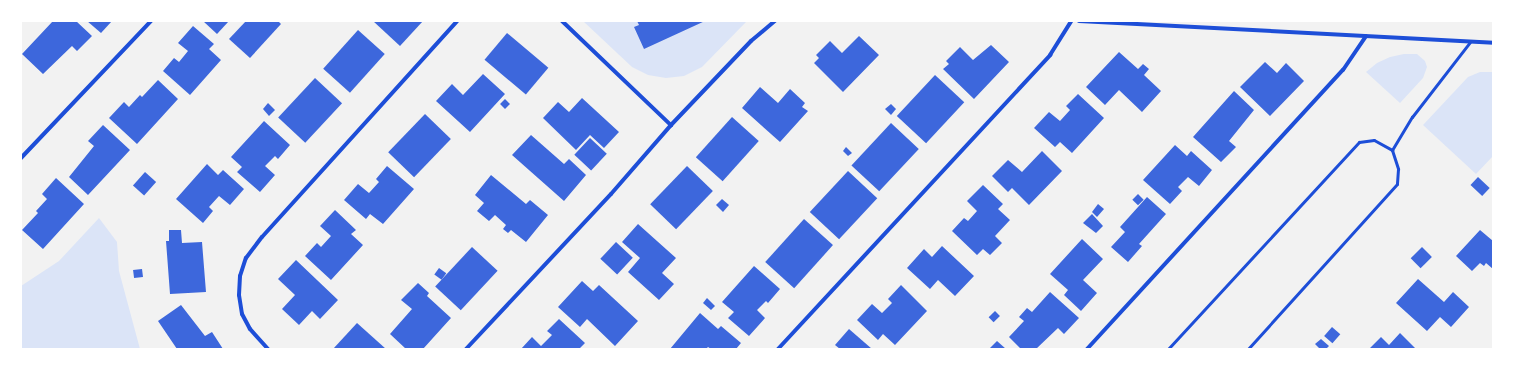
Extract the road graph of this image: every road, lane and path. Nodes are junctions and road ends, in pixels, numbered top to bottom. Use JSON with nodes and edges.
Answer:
{"nodes":[{"id":1,"x":150,"y":21,"type":"edge"},
{"id":2,"x":457,"y":21,"type":"edge"},
{"id":3,"x":562,"y":21,"type":"edge"},
{"id":4,"x":775,"y":21,"type":"edge"},
{"id":5,"x":1071,"y":21,"type":"edge"},
{"id":6,"x":1079,"y":21,"type":"edge"},
{"id":7,"x":1366,"y":36,"type":"junction"},
{"id":8,"x":1470,"y":42,"type":"junction"},
{"id":9,"x":1493,"y":43,"type":"edge"},
{"id":10,"x":671,"y":124,"type":"junction"},
{"id":11,"x":1392,"y":150,"type":"junction"},
{"id":12,"x":21,"y":158,"type":"edge"},
{"id":13,"x":268,"y":349,"type":"edge"},
{"id":14,"x":466,"y":349,"type":"edge"},
{"id":15,"x":778,"y":349,"type":"edge"},
{"id":16,"x":1087,"y":349,"type":"edge"},
{"id":17,"x":1168,"y":349,"type":"edge"},
{"id":18,"x":1248,"y":349,"type":"edge"}],
"edges":[{"from":1,"to":12,"type":"street"},
{"from":2,"to":13,"type":"street"},
{"from":3,"to":10,"type":"street"},
{"from":4,"to":10,"type":"street"},
{"from":5,"to":15,"type":"street"},
{"from":6,"to":7,"type":"street"},
{"from":7,"to":8,"type":"street"},
{"from":7,"to":16,"type":"street"},
{"from":8,"to":9,"type":"street"},
{"from":8,"to":11,"type":"lane"},
{"from":10,"to":14,"type":"street"},
{"from":11,"to":17,"type":"lane"},
{"from":11,"to":18,"type":"lane"}]}
